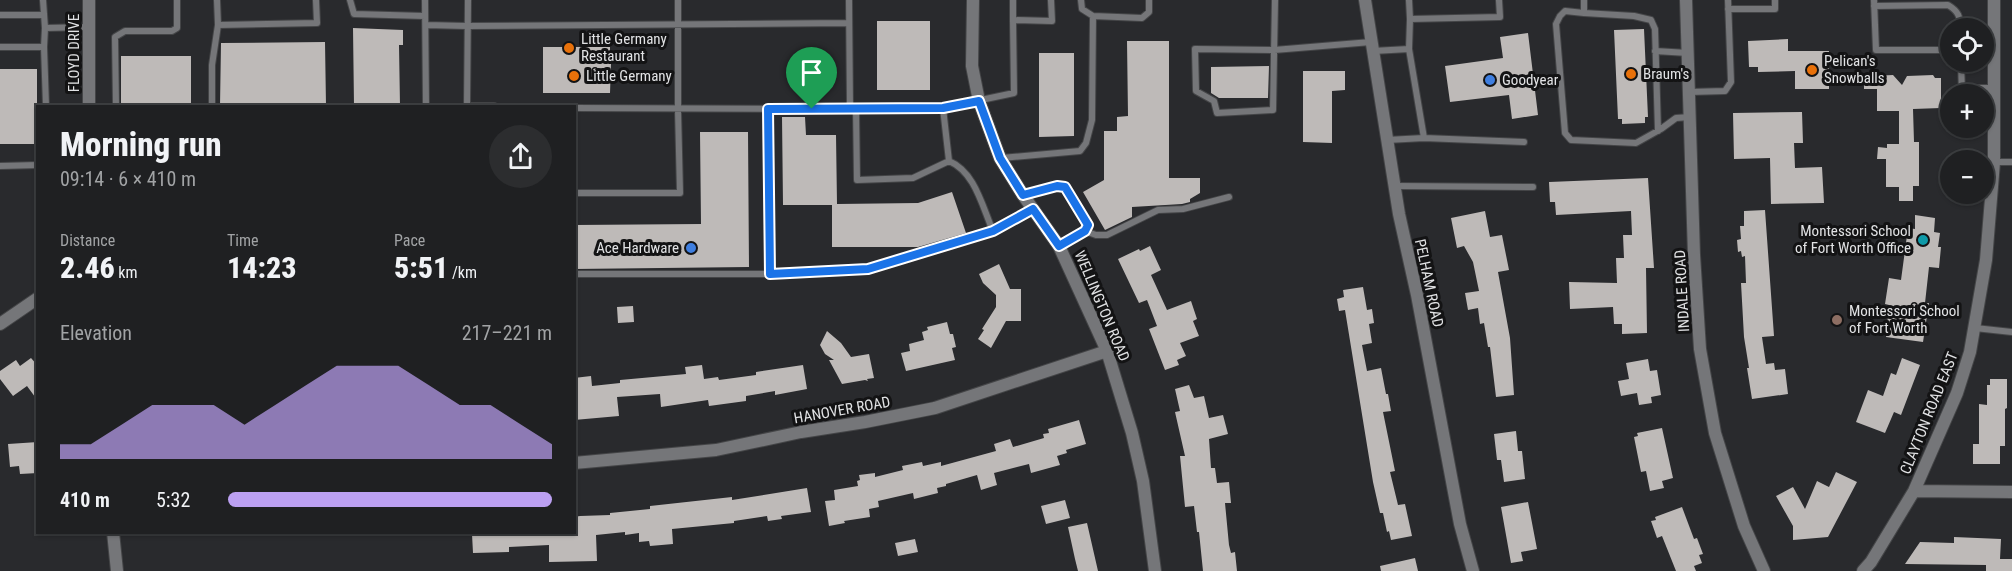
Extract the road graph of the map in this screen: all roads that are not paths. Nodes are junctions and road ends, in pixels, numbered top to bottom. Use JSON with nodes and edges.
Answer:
{"nodes":[{"id":1,"x":43,"y":0,"type":"edge"},
{"id":2,"x":89,"y":0,"type":"edge"},
{"id":3,"x":177,"y":0,"type":"edge"},
{"id":4,"x":217,"y":0,"type":"edge"},
{"id":5,"x":316,"y":0,"type":"edge"},
{"id":6,"x":350,"y":0,"type":"edge"},
{"id":7,"x":425,"y":0,"type":"edge"},
{"id":8,"x":468,"y":0,"type":"edge"},
{"id":9,"x":678,"y":0,"type":"edge"},
{"id":10,"x":849,"y":0,"type":"edge"},
{"id":11,"x":973,"y":0,"type":"edge"},
{"id":12,"x":1013,"y":0,"type":"edge"},
{"id":13,"x":1051,"y":0,"type":"edge"},
{"id":14,"x":1081,"y":0,"type":"edge"},
{"id":15,"x":1149,"y":0,"type":"edge"},
{"id":16,"x":1275,"y":0,"type":"edge"},
{"id":17,"x":1365,"y":0,"type":"edge"},
{"id":18,"x":1409,"y":0,"type":"edge"},
{"id":19,"x":1499,"y":0,"type":"edge"},
{"id":20,"x":1584,"y":0,"type":"edge"},
{"id":21,"x":1686,"y":0,"type":"edge"},
{"id":22,"x":1728,"y":0,"type":"edge"},
{"id":23,"x":1775,"y":0,"type":"edge"},
{"id":24,"x":1994,"y":0,"type":"edge"},
{"id":25,"x":1874,"y":3,"type":"edge"},
{"id":26,"x":1908,"y":3,"type":"edge"},
{"id":27,"x":1728,"y":9,"type":"junction"},
{"id":28,"x":1584,"y":13,"type":"junction"},
{"id":29,"x":0,"y":15,"type":"edge"},
{"id":30,"x":44,"y":15,"type":"junction"},
{"id":31,"x":425,"y":16,"type":"junction"},
{"id":32,"x":1093,"y":16,"type":"junction"},
{"id":33,"x":1960,"y":18,"type":"edge"},
{"id":34,"x":1992,"y":18,"type":"edge"},
{"id":35,"x":1013,"y":20,"type":"junction"},
{"id":36,"x":1410,"y":20,"type":"junction"},
{"id":37,"x":849,"y":23,"type":"junction"},
{"id":38,"x":678,"y":24,"type":"junction"},
{"id":39,"x":218,"y":25,"type":"junction"},
{"id":40,"x":426,"y":25,"type":"junction"},
{"id":41,"x":467,"y":26,"type":"junction"},
{"id":42,"x":90,"y":27,"type":"junction"},
{"id":43,"x":45,"y":28,"type":"junction"},
{"id":44,"x":0,"y":47,"type":"edge"},
{"id":45,"x":44,"y":47,"type":"junction"},
{"id":46,"x":1372,"y":47,"type":"junction"},
{"id":47,"x":1409,"y":49,"type":"junction"},
{"id":48,"x":1274,"y":50,"type":"junction"},
{"id":49,"x":1940,"y":50,"type":"edge"},
{"id":50,"x":1655,"y":51,"type":"junction"},
{"id":51,"x":1688,"y":53,"type":"junction"},
{"id":52,"x":1993,"y":72,"type":"edge"},
{"id":53,"x":1995,"y":88,"type":"joint"},
{"id":54,"x":1689,"y":92,"type":"junction"},
{"id":55,"x":979,"y":101,"type":"junction"},
{"id":56,"x":46,"y":105,"type":"edge"},
{"id":57,"x":89,"y":105,"type":"edge"},
{"id":58,"x":116,"y":105,"type":"edge"},
{"id":59,"x":212,"y":105,"type":"edge"},
{"id":60,"x":426,"y":105,"type":"edge"},
{"id":61,"x":467,"y":105,"type":"edge"},
{"id":62,"x":576,"y":108,"type":"edge"},
{"id":63,"x":943,"y":108,"type":"junction"},
{"id":64,"x":768,"y":109,"type":"junction"},
{"id":65,"x":853,"y":109,"type":"junction"},
{"id":66,"x":678,"y":110,"type":"junction"},
{"id":67,"x":1690,"y":117,"type":"junction"},
{"id":68,"x":1658,"y":132,"type":"junction"},
{"id":69,"x":1424,"y":138,"type":"junction"},
{"id":70,"x":1387,"y":140,"type":"junction"},
{"id":71,"x":1524,"y":142,"type":"dead end"},
{"id":72,"x":1000,"y":158,"type":"junction"},
{"id":73,"x":949,"y":161,"type":"junction"},
{"id":74,"x":1994,"y":162,"type":"joint"},
{"id":75,"x":2012,"y":162,"type":"edge"},
{"id":76,"x":36,"y":165,"type":"edge"},
{"id":77,"x":0,"y":166,"type":"edge"},
{"id":78,"x":1394,"y":186,"type":"junction"},
{"id":79,"x":1533,"y":187,"type":"dead end"},
{"id":80,"x":576,"y":193,"type":"edge"},
{"id":81,"x":1023,"y":195,"type":"junction"},
{"id":82,"x":1229,"y":197,"type":"dead end"},
{"id":83,"x":1991,"y":204,"type":"edge"},
{"id":84,"x":1033,"y":209,"type":"junction"},
{"id":85,"x":993,"y":231,"type":"junction"},
{"id":86,"x":1085,"y":231,"type":"junction"},
{"id":87,"x":1059,"y":246,"type":"junction"},
{"id":88,"x":576,"y":273,"type":"edge"},
{"id":89,"x":770,"y":274,"type":"junction"},
{"id":90,"x":36,"y":299,"type":"edge"},
{"id":91,"x":0,"y":324,"type":"edge"},
{"id":92,"x":1975,"y":328,"type":"junction"},
{"id":93,"x":2012,"y":332,"type":"edge"},
{"id":94,"x":1107,"y":351,"type":"junction"},
{"id":95,"x":576,"y":463,"type":"edge"},
{"id":96,"x":1914,"y":491,"type":"junction"},
{"id":97,"x":2012,"y":492,"type":"edge"},
{"id":98,"x":113,"y":534,"type":"edge"},
{"id":99,"x":117,"y":571,"type":"edge"},
{"id":100,"x":1155,"y":571,"type":"edge"},
{"id":101,"x":1473,"y":571,"type":"edge"},
{"id":102,"x":1764,"y":571,"type":"edge"},
{"id":103,"x":1863,"y":571,"type":"edge"}],
"edges":[{"from":1,"to":30,"type":"lane"},
{"from":2,"to":42,"type":"street","name":"FLOYD DRIVE"},
{"from":3,"to":58,"type":"lane"},
{"from":4,"to":39,"type":"lane"},
{"from":5,"to":39,"type":"lane"},
{"from":6,"to":31,"type":"lane"},
{"from":7,"to":31,"type":"lane"},
{"from":8,"to":41,"type":"lane"},
{"from":9,"to":38,"type":"lane"},
{"from":10,"to":37,"type":"lane"},
{"from":11,"to":55,"type":"street","name":"WELLINGTON ROAD"},
{"from":12,"to":35,"type":"lane"},
{"from":13,"to":35,"type":"lane"},
{"from":14,"to":32,"type":"lane"},
{"from":15,"to":32,"type":"lane"},
{"from":16,"to":48,"type":"lane"},
{"from":17,"to":46,"type":"street","name":"PELHAM ROAD"},
{"from":18,"to":36,"type":"lane"},
{"from":19,"to":36,"type":"lane"},
{"from":20,"to":28,"type":"lane"},
{"from":21,"to":51,"type":"street","name":"INDALE ROAD"},
{"from":22,"to":27,"type":"lane"},
{"from":23,"to":27,"type":"lane"},
{"from":24,"to":34,"type":"street","name":"CLAYTON ROAD EAST"},
{"from":25,"to":26,"type":"lane"},
{"from":25,"to":49,"type":"lane"},
{"from":26,"to":33,"type":"lane"},
{"from":27,"to":54,"type":"lane"},
{"from":28,"to":50,"type":"lane"},
{"from":28,"to":68,"type":"lane"},
{"from":29,"to":30,"type":"lane"},
{"from":30,"to":43,"type":"lane"},
{"from":31,"to":40,"type":"lane"},
{"from":32,"to":72,"type":"lane"},
{"from":35,"to":55,"type":"lane"},
{"from":36,"to":47,"type":"lane"},
{"from":37,"to":38,"type":"lane"},
{"from":37,"to":65,"type":"lane"},
{"from":38,"to":41,"type":"lane"},
{"from":38,"to":66,"type":"lane"},
{"from":39,"to":59,"type":"lane"},
{"from":40,"to":41,"type":"lane"},
{"from":40,"to":60,"type":"lane"},
{"from":41,"to":61,"type":"lane"},
{"from":42,"to":43,"type":"lane"},
{"from":42,"to":57,"type":"street","name":"FLOYD DRIVE"},
{"from":43,"to":45,"type":"lane"},
{"from":44,"to":45,"type":"lane"},
{"from":45,"to":56,"type":"lane"},
{"from":46,"to":47,"type":"lane"},
{"from":46,"to":48,"type":"lane"},
{"from":46,"to":70,"type":"street","name":"PELHAM ROAD"},
{"from":47,"to":69,"type":"lane"},
{"from":48,"to":48,"type":"lane"},
{"from":50,"to":51,"type":"lane"},
{"from":50,"to":68,"type":"lane"},
{"from":51,"to":54,"type":"street","name":"INDALE ROAD"},
{"from":52,"to":53,"type":"street","name":"CLAYTON ROAD EAST"},
{"from":53,"to":74,"type":"street","name":"CLAYTON ROAD EAST"},
{"from":54,"to":67,"type":"street","name":"INDALE ROAD"},
{"from":55,"to":63,"type":"lane"},
{"from":55,"to":72,"type":"street","name":"WELLINGTON ROAD"},
{"from":62,"to":66,"type":"lane"},
{"from":63,"to":65,"type":"lane"},
{"from":63,"to":73,"type":"lane"},
{"from":64,"to":65,"type":"lane"},
{"from":64,"to":66,"type":"lane"},
{"from":64,"to":89,"type":"lane"},
{"from":65,"to":73,"type":"lane"},
{"from":66,"to":80,"type":"lane"},
{"from":67,"to":68,"type":"lane"},
{"from":67,"to":102,"type":"street","name":"INDALE ROAD"},
{"from":69,"to":70,"type":"lane"},
{"from":69,"to":71,"type":"lane"},
{"from":70,"to":78,"type":"street","name":"PELHAM ROAD"},
{"from":72,"to":81,"type":"street","name":"WELLINGTON ROAD"},
{"from":73,"to":85,"type":"lane"},
{"from":74,"to":75,"type":"lane"},
{"from":76,"to":77,"type":"lane"},
{"from":78,"to":79,"type":"lane"},
{"from":78,"to":101,"type":"street","name":"PELHAM ROAD"},
{"from":81,"to":84,"type":"street","name":"WELLINGTON ROAD"},
{"from":81,"to":86,"type":"lane"},
{"from":82,"to":86,"type":"lane"},
{"from":83,"to":92,"type":"street","name":"CLAYTON ROAD EAST"},
{"from":84,"to":85,"type":"lane"},
{"from":84,"to":87,"type":"street","name":"WELLINGTON ROAD"},
{"from":85,"to":89,"type":"lane"},
{"from":86,"to":87,"type":"lane"},
{"from":87,"to":94,"type":"street","name":"WELLINGTON ROAD"},
{"from":88,"to":89,"type":"lane"},
{"from":90,"to":91,"type":"street"},
{"from":92,"to":93,"type":"lane"},
{"from":92,"to":96,"type":"street","name":"CLAYTON ROAD EAST"},
{"from":94,"to":95,"type":"street","name":"HANOVER ROAD"},
{"from":94,"to":100,"type":"street","name":"WELLINGTON ROAD"},
{"from":96,"to":97,"type":"street"},
{"from":96,"to":103,"type":"street","name":"CLAYTON ROAD EAST"},
{"from":98,"to":99,"type":"street"}]}
